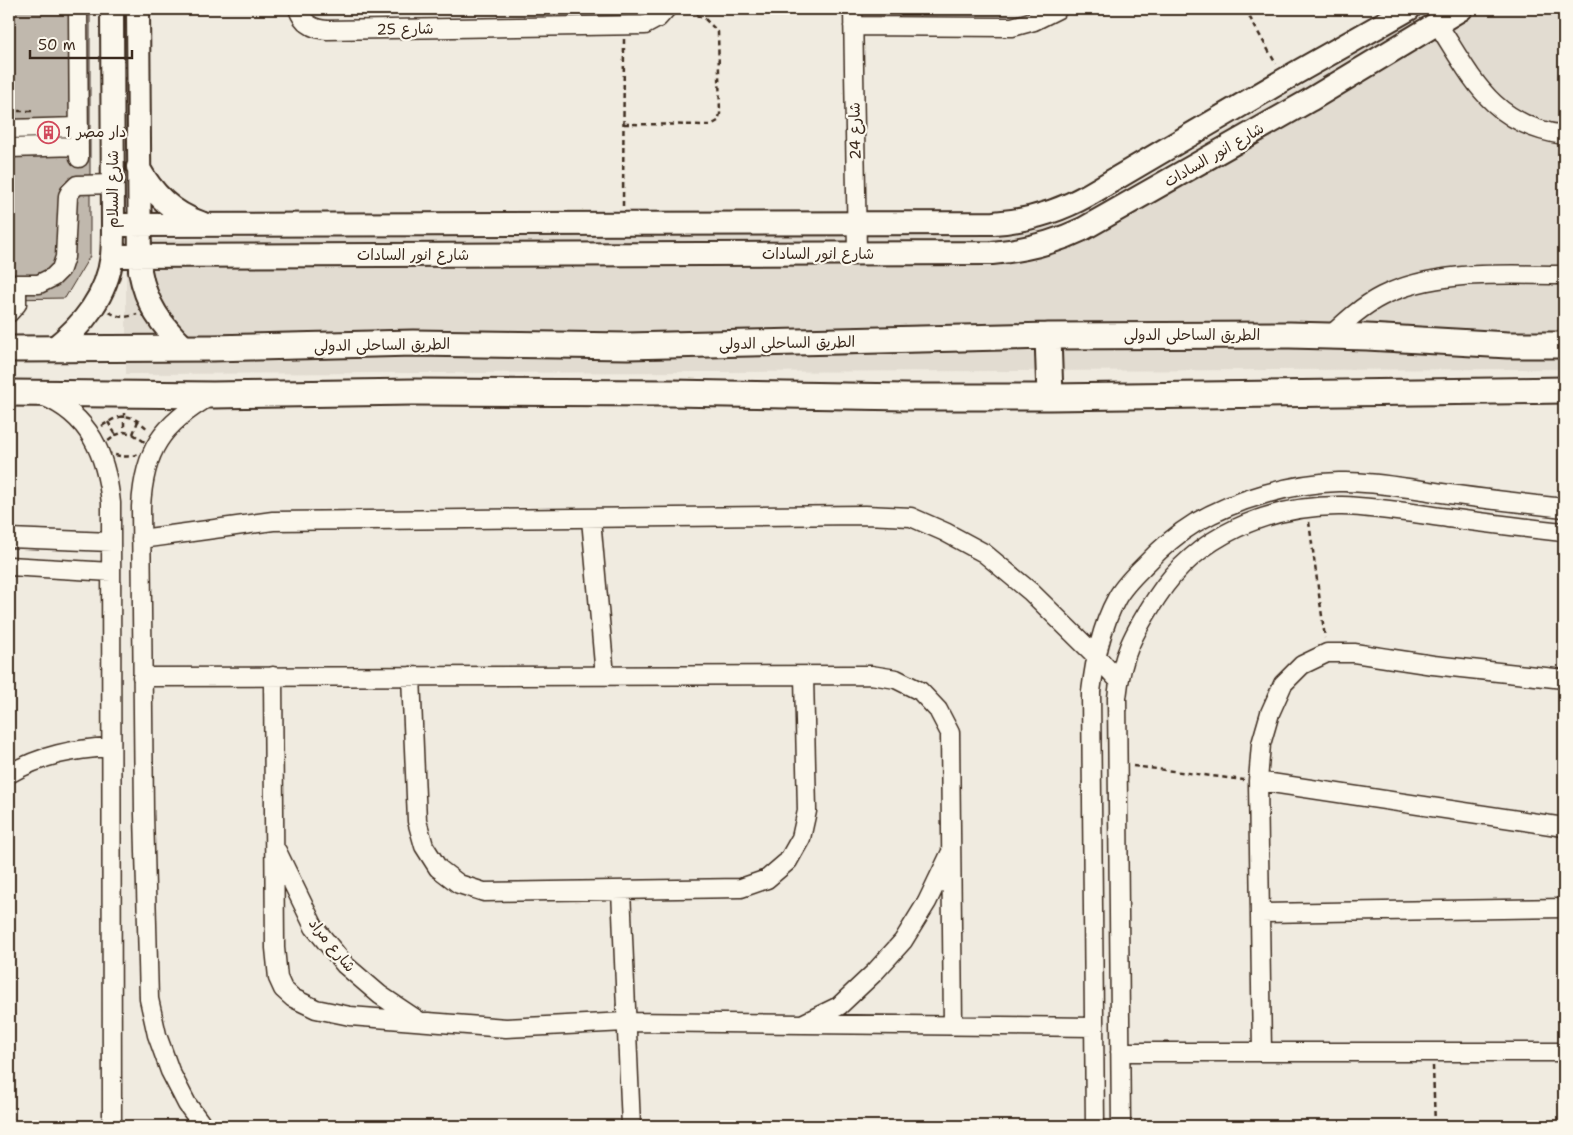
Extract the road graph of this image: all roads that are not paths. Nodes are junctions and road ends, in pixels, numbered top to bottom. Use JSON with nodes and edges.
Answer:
{"nodes":[{"id":1,"x":78,"y":9,"type":"edge"},
{"id":2,"x":112,"y":9,"type":"edge"},
{"id":3,"x":138,"y":9,"type":"edge"},
{"id":4,"x":298,"y":9,"type":"edge"},
{"id":5,"x":666,"y":9,"type":"edge"},
{"id":6,"x":1058,"y":9,"type":"edge"},
{"id":7,"x":1409,"y":9,"type":"edge"},
{"id":8,"x":1461,"y":9,"type":"edge"},
{"id":9,"x":853,"y":17,"type":"edge"},
{"id":10,"x":1437,"y":23,"type":"junction"},
{"id":11,"x":1289,"y":77,"type":"junction"},
{"id":12,"x":1310,"y":100,"type":"junction"},
{"id":13,"x":78,"y":127,"type":"junction"},
{"id":14,"x":9,"y":129,"type":"edge"},
{"id":15,"x":1564,"y":135,"type":"edge"},
{"id":16,"x":9,"y":148,"type":"edge"},
{"id":17,"x":138,"y":168,"type":"junction"},
{"id":18,"x":113,"y":184,"type":"junction"},
{"id":19,"x":856,"y":223,"type":"junction"},
{"id":20,"x":490,"y":224,"type":"junction"},
{"id":21,"x":113,"y":225,"type":"junction"},
{"id":22,"x":138,"y":225,"type":"junction"},
{"id":23,"x":204,"y":225,"type":"junction"},
{"id":24,"x":857,"y":253,"type":"junction"},
{"id":25,"x":492,"y":255,"type":"junction"},
{"id":26,"x":112,"y":256,"type":"junction"},
{"id":27,"x":139,"y":256,"type":"junction"},
{"id":28,"x":1564,"y":275,"type":"edge"},
{"id":29,"x":13,"y":284,"type":"edge"},
{"id":30,"x":9,"y":313,"type":"edge"},
{"id":31,"x":1048,"y":336,"type":"junction"},
{"id":32,"x":1330,"y":336,"type":"junction"},
{"id":33,"x":1564,"y":345,"type":"edge"},
{"id":34,"x":185,"y":348,"type":"junction"},
{"id":35,"x":9,"y":349,"type":"edge"},
{"id":36,"x":53,"y":349,"type":"junction"},
{"id":37,"x":1564,"y":390,"type":"edge"},
{"id":38,"x":9,"y":393,"type":"edge"},
{"id":39,"x":37,"y":394,"type":"junction"},
{"id":40,"x":213,"y":395,"type":"junction"},
{"id":41,"x":1050,"y":397,"type":"junction"},
{"id":42,"x":1564,"y":508,"type":"edge"},
{"id":43,"x":591,"y":519,"type":"junction"},
{"id":44,"x":1564,"y":532,"type":"edge"},
{"id":45,"x":9,"y":538,"type":"edge"},
{"id":46,"x":141,"y":539,"type":"junction"},
{"id":47,"x":111,"y":542,"type":"junction"},
{"id":48,"x":9,"y":566,"type":"edge"},
{"id":49,"x":111,"y":572,"type":"junction"},
{"id":50,"x":1096,"y":656,"type":"junction"},
{"id":51,"x":273,"y":676,"type":"junction"},
{"id":52,"x":411,"y":676,"type":"junction"},
{"id":53,"x":605,"y":676,"type":"junction"},
{"id":54,"x":804,"y":676,"type":"junction"},
{"id":55,"x":142,"y":677,"type":"junction"},
{"id":56,"x":1564,"y":679,"type":"edge"},
{"id":57,"x":1119,"y":681,"type":"junction"},
{"id":58,"x":111,"y":747,"type":"junction"},
{"id":59,"x":9,"y":774,"type":"edge"},
{"id":60,"x":1258,"y":782,"type":"junction"},
{"id":61,"x":1564,"y":826,"type":"edge"},
{"id":62,"x":273,"y":844,"type":"junction"},
{"id":63,"x":952,"y":852,"type":"junction"},
{"id":64,"x":621,"y":890,"type":"junction"},
{"id":65,"x":1564,"y":908,"type":"edge"},
{"id":66,"x":1260,"y":913,"type":"junction"},
{"id":67,"x":420,"y":1021,"type":"junction"},
{"id":68,"x":626,"y":1022,"type":"junction"},
{"id":69,"x":801,"y":1024,"type":"junction"},
{"id":70,"x":953,"y":1026,"type":"junction"},
{"id":71,"x":1094,"y":1027,"type":"junction"},
{"id":72,"x":1120,"y":1052,"type":"junction"},
{"id":73,"x":1262,"y":1052,"type":"junction"},
{"id":74,"x":1564,"y":1052,"type":"edge"},
{"id":75,"x":112,"y":1126,"type":"edge"},
{"id":76,"x":204,"y":1126,"type":"edge"},
{"id":77,"x":631,"y":1126,"type":"edge"},
{"id":78,"x":1095,"y":1126,"type":"edge"},
{"id":79,"x":1121,"y":1126,"type":"edge"}],
"edges":[{"from":1,"to":13,"type":"street"},
{"from":2,"to":18,"type":"main road","name":"شارع السلام"},
{"from":3,"to":17,"type":"main road","name":"شارع السلام"},
{"from":4,"to":5,"type":"street","name":"شارع 25"},
{"from":6,"to":9,"type":"street"},
{"from":7,"to":11,"type":"main road","name":"شارع انور السادات"},
{"from":8,"to":10,"type":"main road","name":"شارع انور السادات"},
{"from":9,"to":19,"type":"street","name":"شارع 24"},
{"from":10,"to":12,"type":"main road","name":"شارع انور السادات"},
{"from":10,"to":15,"type":"street"},
{"from":11,"to":12,"type":"main road"},
{"from":11,"to":19,"type":"main road","name":"شارع انور السادات"},
{"from":12,"to":24,"type":"main road","name":"شارع انور السادات"},
{"from":13,"to":14,"type":"street"},
{"from":13,"to":16,"type":"street"},
{"from":17,"to":22,"type":"main road","name":"شارع السلام"},
{"from":17,"to":23,"type":"main road"},
{"from":18,"to":21,"type":"main road","name":"شارع السلام"},
{"from":18,"to":29,"type":"street"},
{"from":19,"to":20,"type":"main road","name":"شارع انور السادات"},
{"from":19,"to":24,"type":"street","name":"شارع 24"},
{"from":20,"to":23,"type":"main road","name":"شارع انور السادات"},
{"from":20,"to":25,"type":"main road"},
{"from":21,"to":22,"type":"main road","name":"شارع انور السادات"},
{"from":21,"to":26,"type":"main road","name":"شارع السلام"},
{"from":22,"to":23,"type":"main road","name":"شارع انور السادات"},
{"from":22,"to":27,"type":"main road","name":"شارع السلام"},
{"from":24,"to":25,"type":"main road","name":"شارع انور السادات"},
{"from":25,"to":27,"type":"main road","name":"شارع انور السادات"},
{"from":26,"to":27,"type":"main road","name":"شارع انور السادات"},
{"from":26,"to":36,"type":"main road","name":"شارع السلام"},
{"from":27,"to":34,"type":"main road","name":"شارع السلام"},
{"from":28,"to":32,"type":"street"},
{"from":29,"to":30,"type":"street"},
{"from":31,"to":32,"type":"highway","name":"الطريق الساحلى الدولى"},
{"from":31,"to":34,"type":"highway","name":"الطريق الساحلى الدولى"},
{"from":31,"to":41,"type":"highway"},
{"from":32,"to":33,"type":"highway","name":"الطريق الساحلى الدولى"},
{"from":34,"to":36,"type":"highway","name":"الطريق الساحلى الدولى"},
{"from":35,"to":36,"type":"highway","name":"الطريق الساحلى الدولى"},
{"from":37,"to":41,"type":"highway"},
{"from":38,"to":39,"type":"highway"},
{"from":39,"to":40,"type":"highway"},
{"from":39,"to":47,"type":"street"},
{"from":40,"to":41,"type":"highway"},
{"from":40,"to":46,"type":"street"},
{"from":42,"to":50,"type":"street"},
{"from":43,"to":46,"type":"street"},
{"from":43,"to":50,"type":"street"},
{"from":43,"to":53,"type":"street"},
{"from":44,"to":57,"type":"street"},
{"from":45,"to":47,"type":"street"},
{"from":46,"to":55,"type":"street"},
{"from":47,"to":49,"type":"street"},
{"from":48,"to":49,"type":"street"},
{"from":49,"to":58,"type":"street"},
{"from":50,"to":57,"type":"street"},
{"from":50,"to":71,"type":"street"},
{"from":51,"to":52,"type":"street"},
{"from":51,"to":55,"type":"street"},
{"from":51,"to":62,"type":"street"},
{"from":52,"to":53,"type":"street"},
{"from":52,"to":64,"type":"street"},
{"from":53,"to":54,"type":"street"},
{"from":54,"to":63,"type":"street"},
{"from":54,"to":64,"type":"street"},
{"from":55,"to":76,"type":"street"},
{"from":56,"to":60,"type":"street"},
{"from":57,"to":72,"type":"street"},
{"from":58,"to":59,"type":"street"},
{"from":58,"to":75,"type":"street"},
{"from":60,"to":61,"type":"street"},
{"from":60,"to":66,"type":"street"},
{"from":62,"to":67,"type":"street","name":"شارع مراد"},
{"from":62,"to":67,"type":"street"},
{"from":63,"to":69,"type":"street"},
{"from":63,"to":70,"type":"street"},
{"from":64,"to":68,"type":"street"},
{"from":65,"to":66,"type":"street"},
{"from":66,"to":73,"type":"street"},
{"from":67,"to":68,"type":"street"},
{"from":68,"to":69,"type":"street"},
{"from":68,"to":77,"type":"street"},
{"from":69,"to":70,"type":"street"},
{"from":70,"to":71,"type":"street"},
{"from":71,"to":78,"type":"street"},
{"from":72,"to":73,"type":"street"},
{"from":72,"to":79,"type":"street"},
{"from":73,"to":74,"type":"street"}]}
